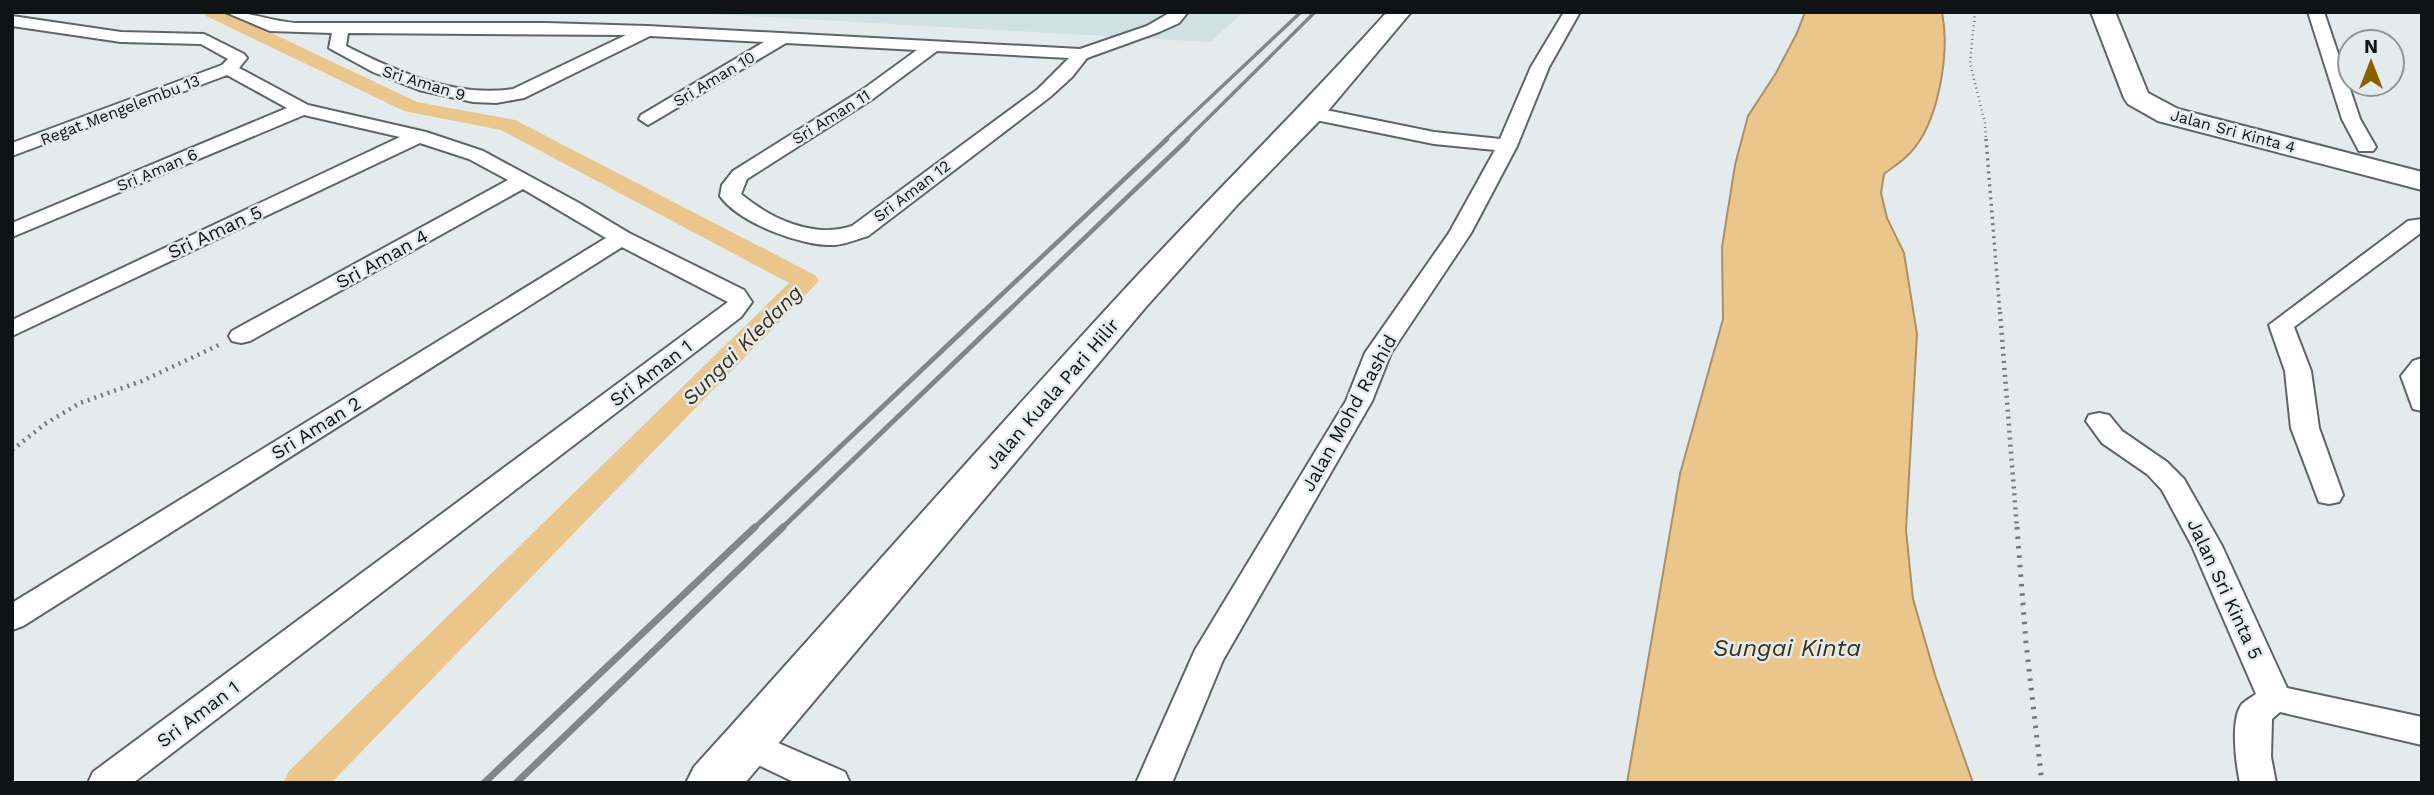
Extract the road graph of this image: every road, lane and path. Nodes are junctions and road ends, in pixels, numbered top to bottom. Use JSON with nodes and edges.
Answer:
{"nodes":[{"id":1,"x":233,"y":12,"type":"edge"},
{"id":2,"x":1180,"y":12,"type":"edge"},
{"id":3,"x":1400,"y":12,"type":"edge"},
{"id":4,"x":1572,"y":12,"type":"edge"},
{"id":5,"x":1975,"y":12,"type":"edge"},
{"id":6,"x":2103,"y":12,"type":"edge"},
{"id":7,"x":2316,"y":12,"type":"edge"},
{"id":8,"x":12,"y":21,"type":"edge"},
{"id":9,"x":341,"y":28,"type":"junction"},
{"id":10,"x":647,"y":32,"type":"junction"},
{"id":11,"x":781,"y":39,"type":"junction"},
{"id":12,"x":931,"y":48,"type":"junction"},
{"id":13,"x":1081,"y":54,"type":"junction"},
{"id":14,"x":228,"y":69,"type":"junction"},
{"id":15,"x":302,"y":109,"type":"junction"},
{"id":16,"x":1311,"y":113,"type":"junction"},
{"id":17,"x":648,"y":119,"type":"dead end"},
{"id":18,"x":419,"y":136,"type":"junction"},
{"id":19,"x":1507,"y":146,"type":"junction"},
{"id":20,"x":2366,"y":147,"type":"dead end"},
{"id":21,"x":12,"y":150,"type":"edge"},
{"id":22,"x":522,"y":181,"type":"junction"},
{"id":23,"x":2422,"y":181,"type":"edge"},
{"id":24,"x":732,"y":185,"type":"joint"},
{"id":25,"x":2422,"y":225,"type":"edge"},
{"id":26,"x":12,"y":231,"type":"edge"},
{"id":27,"x":621,"y":238,"type":"junction"},
{"id":28,"x":12,"y":328,"type":"edge"},
{"id":29,"x":241,"y":336,"type":"joint"},
{"id":30,"x":2422,"y":366,"type":"edge"},
{"id":31,"x":2422,"y":403,"type":"edge"},
{"id":32,"x":2099,"y":421,"type":"dead end"},
{"id":33,"x":12,"y":450,"type":"edge"},
{"id":34,"x":2329,"y":495,"type":"dead end"},
{"id":35,"x":12,"y":618,"type":"edge"},
{"id":36,"x":2275,"y":698,"type":"junction"},
{"id":37,"x":2422,"y":731,"type":"edge"},
{"id":38,"x":746,"y":743,"type":"junction"},
{"id":39,"x":106,"y":783,"type":"edge"},
{"id":40,"x":713,"y":783,"type":"edge"},
{"id":41,"x":832,"y":783,"type":"edge"},
{"id":42,"x":1154,"y":783,"type":"edge"},
{"id":43,"x":2042,"y":783,"type":"edge"},
{"id":44,"x":2258,"y":783,"type":"edge"}],
"edges":[{"from":1,"to":9,"type":"street"},
{"from":2,"to":13,"type":"street"},
{"from":3,"to":16,"type":"street","name":"Jalan Kuala Pari Hilir"},
{"from":4,"to":19,"type":"street","name":"Jalan Mohd Rashid"},
{"from":5,"to":43,"type":"path"},
{"from":6,"to":23,"type":"street","name":"Jalan Sri Kinta 4"},
{"from":7,"to":20,"type":"street"},
{"from":8,"to":14,"type":"street"},
{"from":9,"to":10,"type":"street"},
{"from":9,"to":10,"type":"street","name":"Sri Aman 9"},
{"from":10,"to":11,"type":"street"},
{"from":11,"to":12,"type":"street"},
{"from":11,"to":17,"type":"street","name":"Sri Aman 10"},
{"from":12,"to":13,"type":"street"},
{"from":12,"to":24,"type":"street","name":"Sri Aman 11"},
{"from":13,"to":24,"type":"street","name":"Sri Aman 12"},
{"from":14,"to":15,"type":"street","name":"Sri Aman 1"},
{"from":14,"to":21,"type":"street","name":"Regat Mengelembu 13"},
{"from":15,"to":18,"type":"street","name":"Sri Aman 1"},
{"from":15,"to":26,"type":"street","name":"Sri Aman 6"},
{"from":16,"to":19,"type":"street"},
{"from":16,"to":38,"type":"street","name":"Jalan Kuala Pari Hilir"},
{"from":18,"to":22,"type":"street","name":"Sri Aman 1"},
{"from":18,"to":28,"type":"street","name":"Sri Aman 5"},
{"from":19,"to":42,"type":"street","name":"Jalan Mohd Rashid"},
{"from":22,"to":27,"type":"street","name":"Sri Aman 1"},
{"from":22,"to":29,"type":"street","name":"Sri Aman 4"},
{"from":25,"to":34,"type":"street"},
{"from":27,"to":35,"type":"street","name":"Sri Aman 2"},
{"from":27,"to":39,"type":"street","name":"Sri Aman 1"},
{"from":29,"to":33,"type":"path"},
{"from":30,"to":31,"type":"street"},
{"from":32,"to":36,"type":"street","name":"Jalan Sri Kinta 5"},
{"from":36,"to":37,"type":"street"},
{"from":36,"to":44,"type":"street"},
{"from":38,"to":40,"type":"street","name":"Jalan Kuala Pari Hilir"},
{"from":38,"to":41,"type":"street"}]}
